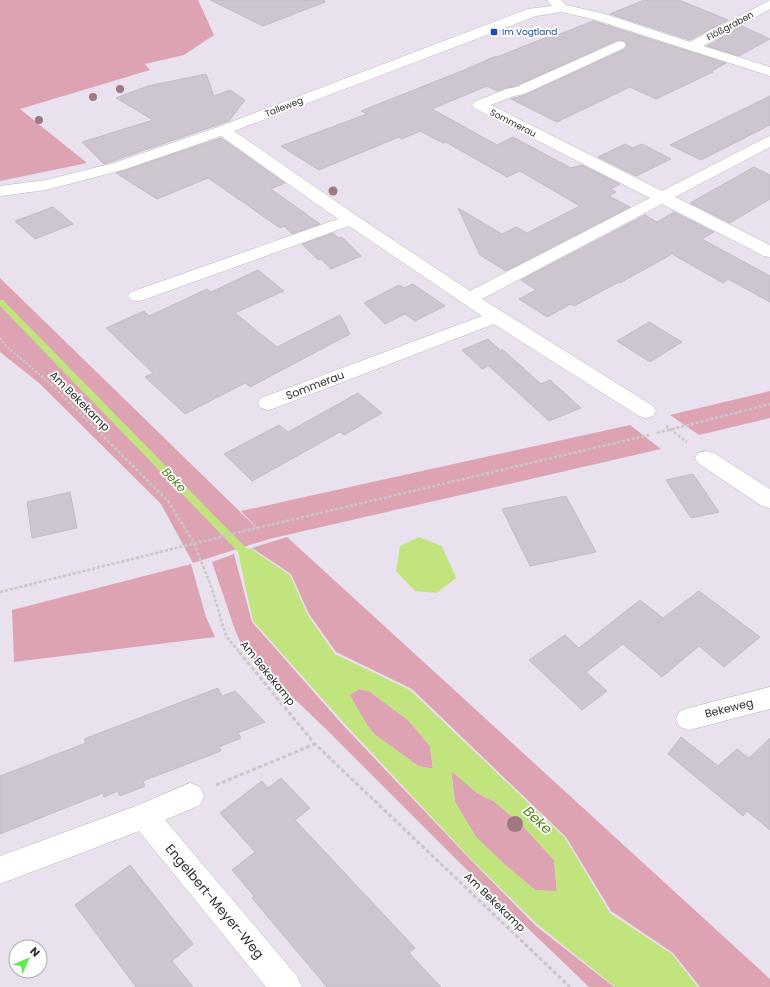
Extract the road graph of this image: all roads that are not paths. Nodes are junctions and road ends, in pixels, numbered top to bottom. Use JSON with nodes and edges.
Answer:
{"nodes":[{"id":1,"x":558,"y":4,"type":"edge"},
{"id":2,"x":770,"y":4,"type":"edge"},
{"id":3,"x":619,"y":45,"type":"dead end"},
{"id":4,"x":691,"y":47,"type":"junction"},
{"id":5,"x":770,"y":72,"type":"edge"},
{"id":6,"x":223,"y":130,"type":"junction"},
{"id":7,"x":770,"y":141,"type":"edge"},
{"id":8,"x":0,"y":190,"type":"edge"},
{"id":9,"x":661,"y":198,"type":"junction"},
{"id":10,"x":351,"y":220,"type":"junction"},
{"id":11,"x":770,"y":252,"type":"edge"},
{"id":12,"x":137,"y":296,"type":"dead end"},
{"id":13,"x":470,"y":299,"type":"junction"},
{"id":14,"x":496,"y":317,"type":"junction"},
{"id":15,"x":268,"y":403,"type":"dead end"},
{"id":16,"x":646,"y":411,"type":"dead end"},
{"id":17,"x":706,"y":458,"type":"dead end"},
{"id":18,"x":770,"y":500,"type":"edge"},
{"id":19,"x":770,"y":698,"type":"edge"},
{"id":20,"x":688,"y":719,"type":"dead end"},
{"id":21,"x":190,"y":796,"type":"road end"},
{"id":22,"x":144,"y":816,"type":"junction"},
{"id":23,"x":0,"y":870,"type":"edge"},
{"id":24,"x":286,"y":987,"type":"edge"}],
"edges":[{"from":1,"to":4,"type":"street"},
{"from":1,"to":6,"type":"street","name":"Talleweg"},
{"from":2,"to":4,"type":"street","name":"Flößgraben"},
{"from":3,"to":9,"type":"street","name":"Sommerau"},
{"from":4,"to":5,"type":"street"},
{"from":6,"to":8,"type":"street","name":"Talleweg"},
{"from":6,"to":10,"type":"street"},
{"from":7,"to":9,"type":"street"},
{"from":9,"to":11,"type":"street","name":"Sommerau"},
{"from":9,"to":13,"type":"street"},
{"from":10,"to":12,"type":"street"},
{"from":10,"to":13,"type":"street"},
{"from":13,"to":14,"type":"street"},
{"from":14,"to":15,"type":"street","name":"Sommerau"},
{"from":14,"to":16,"type":"street"},
{"from":17,"to":18,"type":"street"},
{"from":19,"to":20,"type":"street","name":"Bekeweg"},
{"from":21,"to":22,"type":"street"},
{"from":22,"to":23,"type":"street"},
{"from":22,"to":24,"type":"street","name":"Engelbert-Meyer-Weg"}]}
